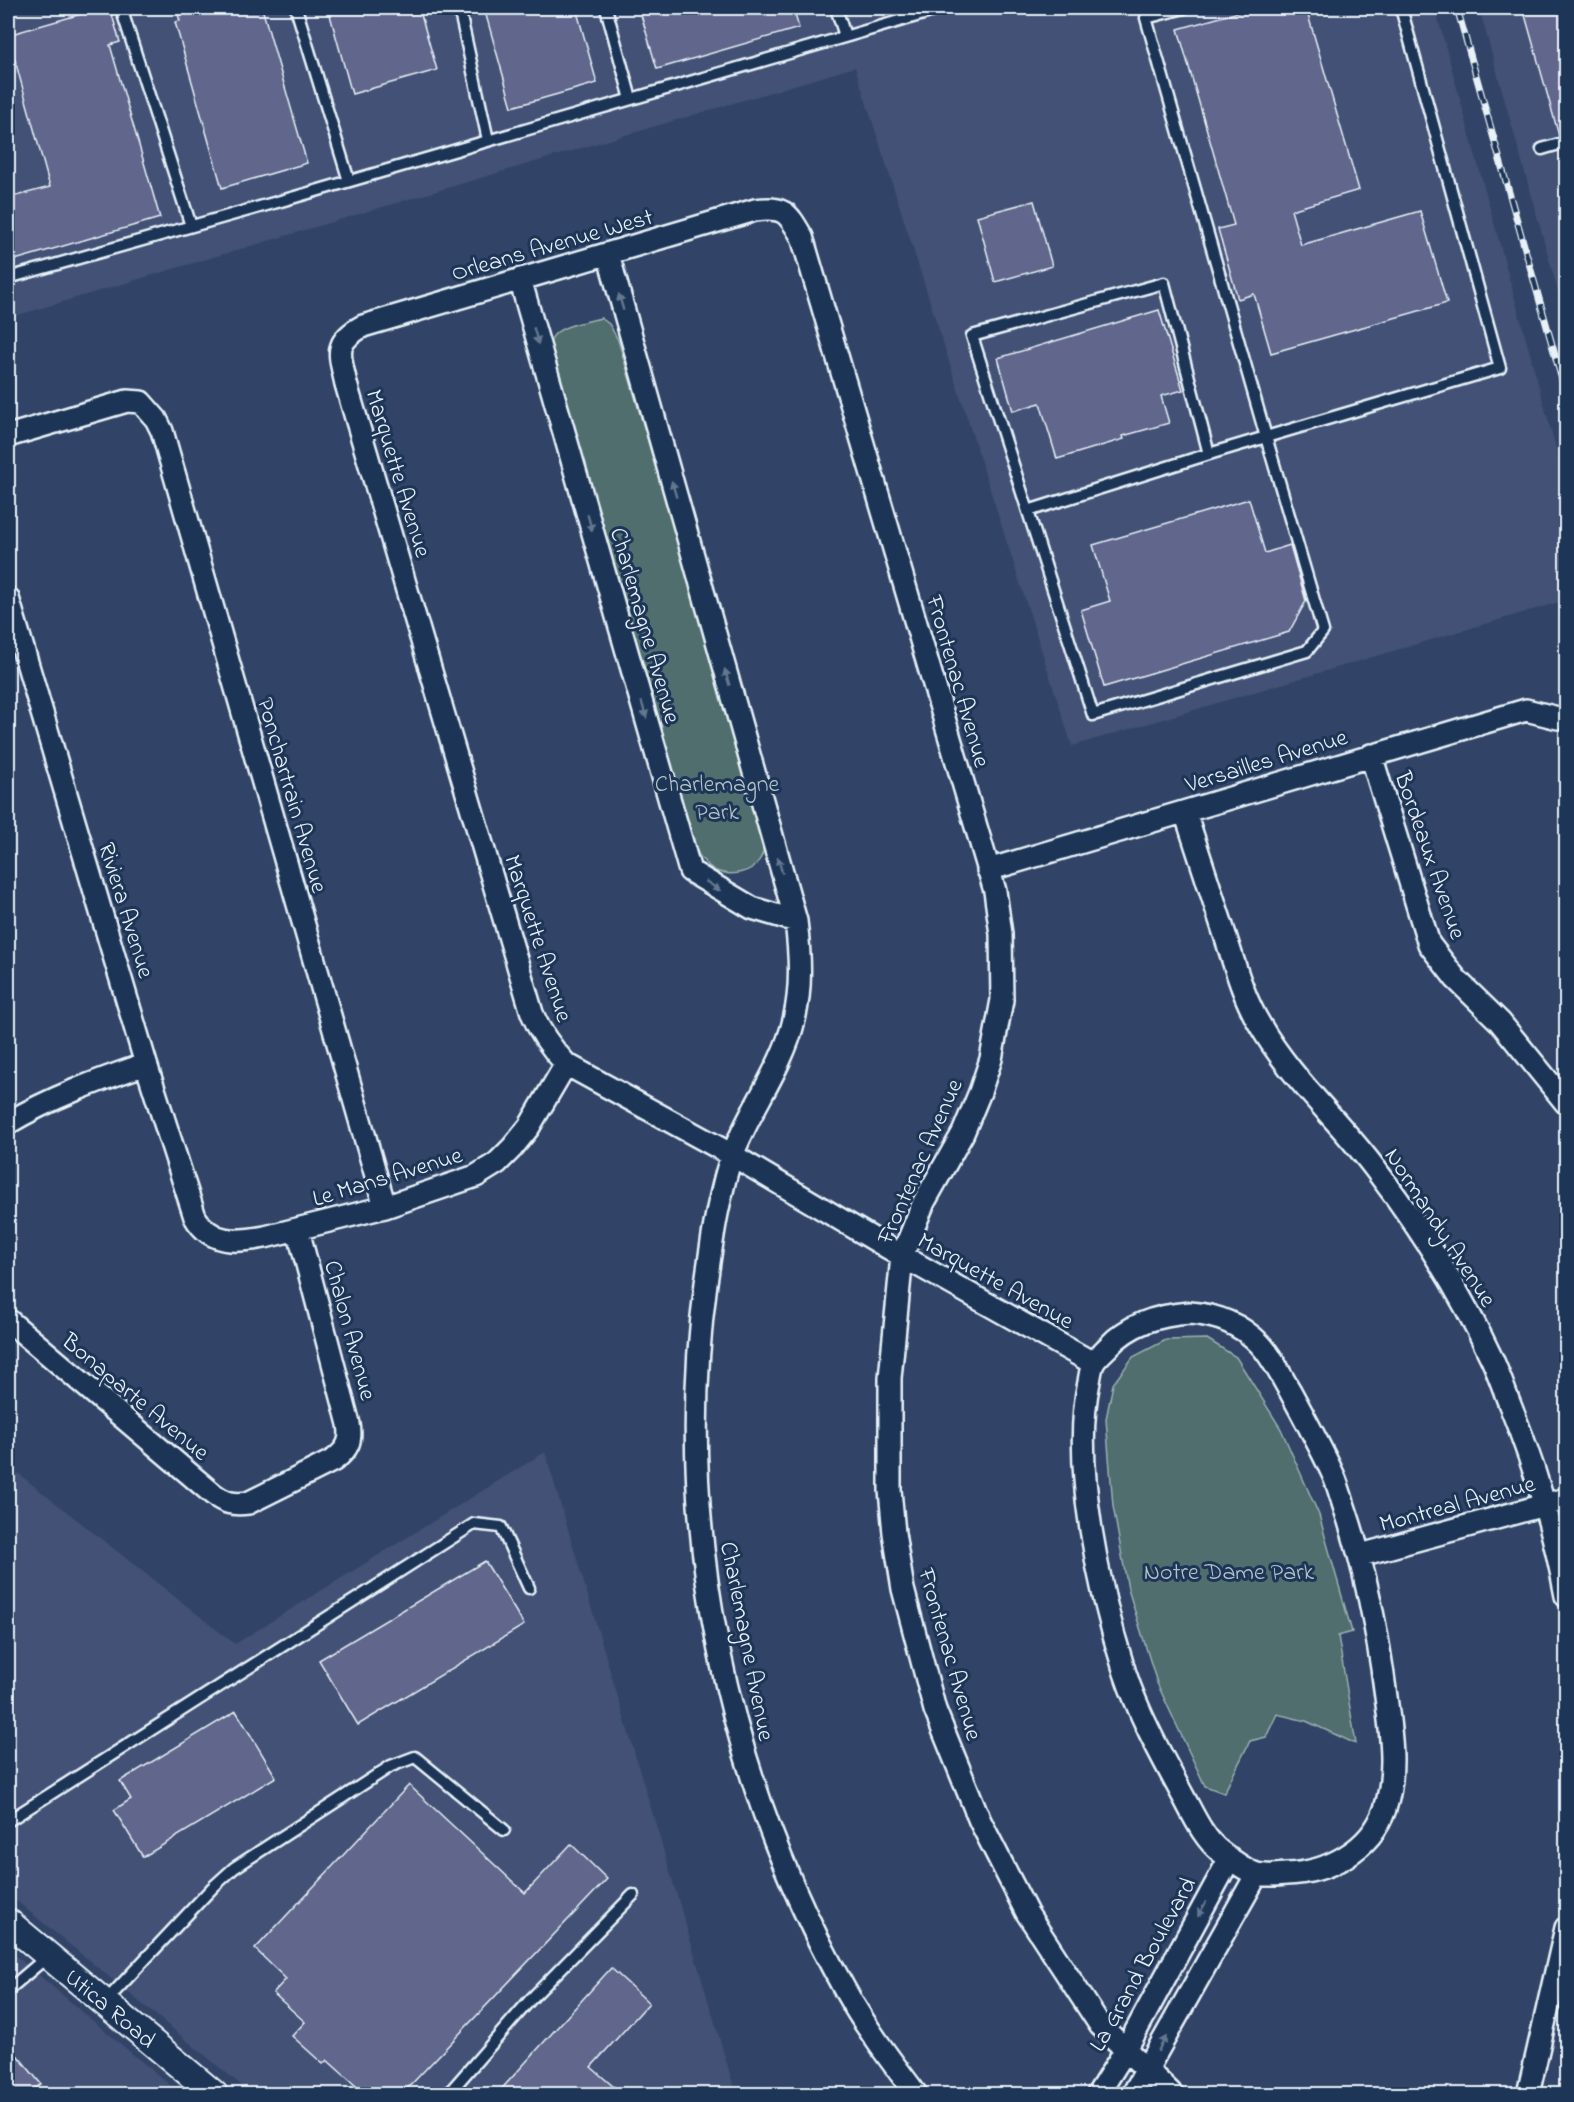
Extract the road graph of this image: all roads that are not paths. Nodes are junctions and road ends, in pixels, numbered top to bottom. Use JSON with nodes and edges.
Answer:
{"nodes":[{"id":1,"x":120,"y":8,"type":"edge"},
{"id":2,"x":296,"y":8,"type":"edge"},
{"id":3,"x":459,"y":8,"type":"edge"},
{"id":4,"x":606,"y":8,"type":"edge"},
{"id":5,"x":836,"y":8,"type":"edge"},
{"id":6,"x":944,"y":8,"type":"edge"},
{"id":7,"x":1184,"y":8,"type":"edge"},
{"id":8,"x":1401,"y":8,"type":"edge"},
{"id":9,"x":845,"y":36,"type":"junction"},
{"id":10,"x":631,"y":99,"type":"junction"},
{"id":11,"x":488,"y":140,"type":"junction"},
{"id":12,"x":1566,"y":142,"type":"edge"},
{"id":13,"x":1542,"y":149,"type":"dead end"},
{"id":14,"x":349,"y":181,"type":"junction"},
{"id":15,"x":781,"y":209,"type":"joint"},
{"id":16,"x":191,"y":226,"type":"junction"},
{"id":17,"x":608,"y":254,"type":"junction"},
{"id":18,"x":8,"y":278,"type":"edge"},
{"id":19,"x":520,"y":279,"type":"junction"},
{"id":20,"x":342,"y":342,"type":"joint"},
{"id":21,"x":8,"y":436,"type":"edge"},
{"id":22,"x":1266,"y":437,"type":"junction"},
{"id":23,"x":1209,"y":454,"type":"junction"},
{"id":24,"x":1028,"y":511,"type":"junction"},
{"id":25,"x":8,"y":598,"type":"edge"},
{"id":26,"x":1558,"y":718,"type":"dead end"},
{"id":27,"x":1371,"y":755,"type":"junction"},
{"id":28,"x":1185,"y":812,"type":"junction"},
{"id":29,"x":988,"y":870,"type":"junction"},
{"id":30,"x":796,"y":921,"type":"junction"},
{"id":31,"x":146,"y":1064,"type":"junction"},
{"id":32,"x":566,"y":1064,"type":"junction"},
{"id":33,"x":1566,"y":1103,"type":"edge"},
{"id":34,"x":8,"y":1123,"type":"edge"},
{"id":35,"x":732,"y":1155,"type":"junction"},
{"id":36,"x":385,"y":1207,"type":"junction"},
{"id":37,"x":298,"y":1230,"type":"junction"},
{"id":38,"x":206,"y":1233,"type":"joint"},
{"id":39,"x":902,"y":1257,"type":"junction"},
{"id":40,"x":8,"y":1320,"type":"edge"},
{"id":41,"x":1093,"y":1363,"type":"junction"},
{"id":42,"x":1566,"y":1499,"type":"edge"},
{"id":43,"x":235,"y":1504,"type":"joint"},
{"id":44,"x":1545,"y":1505,"type":"junction"},
{"id":45,"x":1361,"y":1555,"type":"junction"},
{"id":46,"x":529,"y":1588,"type":"dead end"},
{"id":47,"x":1566,"y":1596,"type":"edge"},
{"id":48,"x":8,"y":1821,"type":"edge"},
{"id":49,"x":504,"y":1830,"type":"dead end"},
{"id":50,"x":1230,"y":1858,"type":"junction"},
{"id":51,"x":1257,"y":1874,"type":"junction"},
{"id":52,"x":633,"y":1895,"type":"dead end"},
{"id":53,"x":8,"y":1922,"type":"edge"},
{"id":54,"x":1566,"y":1928,"type":"edge"},
{"id":55,"x":48,"y":1956,"type":"junction"},
{"id":56,"x":8,"y":1990,"type":"edge"},
{"id":57,"x":104,"y":2004,"type":"junction"},
{"id":58,"x":1125,"y":2051,"type":"junction"},
{"id":59,"x":1147,"y":2071,"type":"junction"},
{"id":60,"x":214,"y":2094,"type":"edge"},
{"id":61,"x":448,"y":2094,"type":"edge"},
{"id":62,"x":916,"y":2094,"type":"edge"},
{"id":63,"x":1098,"y":2094,"type":"edge"},
{"id":64,"x":1133,"y":2094,"type":"edge"},
{"id":65,"x":1172,"y":2094,"type":"edge"},
{"id":66,"x":1528,"y":2094,"type":"edge"}],
"edges":[{"from":1,"to":16,"type":"lane"},
{"from":2,"to":14,"type":"lane"},
{"from":3,"to":11,"type":"lane"},
{"from":4,"to":10,"type":"lane"},
{"from":5,"to":9,"type":"lane"},
{"from":6,"to":9,"type":"lane"},
{"from":7,"to":22,"type":"lane"},
{"from":8,"to":22,"type":"lane"},
{"from":9,"to":10,"type":"lane"},
{"from":10,"to":11,"type":"lane"},
{"from":11,"to":14,"type":"lane"},
{"from":12,"to":13,"type":"lane"},
{"from":14,"to":16,"type":"lane"},
{"from":15,"to":17,"type":"street","name":"Orleans Avenue West"},
{"from":15,"to":29,"type":"street","name":"Frontenac Avenue"},
{"from":16,"to":18,"type":"lane"},
{"from":17,"to":19,"type":"street","name":"Orleans Avenue West"},
{"from":30,"to":17,"type":"street","name":"Charlemagne Avenue","one_way":true},
{"from":19,"to":20,"type":"street","name":"Orleans Avenue West"},
{"from":19,"to":30,"type":"street","name":"Charlemagne Avenue","one_way":true},
{"from":20,"to":32,"type":"street","name":"Marquette Avenue"},
{"from":21,"to":36,"type":"street","name":"Ponchartrain Avenue"},
{"from":22,"to":23,"type":"lane"},
{"from":22,"to":24,"type":"lane"},
{"from":23,"to":24,"type":"lane"},
{"from":23,"to":24,"type":"lane"},
{"from":25,"to":31,"type":"street","name":"Riviera Avenue"},
{"from":26,"to":27,"type":"street","name":"Versailles Avenue"},
{"from":27,"to":28,"type":"street","name":"Versailles Avenue"},
{"from":27,"to":33,"type":"street","name":"Bordeaux Avenue"},
{"from":28,"to":29,"type":"street","name":"Versailles Avenue"},
{"from":28,"to":44,"type":"street","name":"Normandy Avenue"},
{"from":29,"to":39,"type":"street","name":"Frontenac Avenue"},
{"from":30,"to":35,"type":"street","name":"Charlemagne Avenue"},
{"from":31,"to":34,"type":"street"},
{"from":31,"to":38,"type":"street","name":"Riviera Avenue"},
{"from":32,"to":35,"type":"street","name":"Marquette Avenue"},
{"from":32,"to":36,"type":"street","name":"Le Mans Avenue"},
{"from":35,"to":39,"type":"street","name":"Marquette Avenue"},
{"from":35,"to":62,"type":"street","name":"Charlemagne Avenue"},
{"from":36,"to":37,"type":"street","name":"Le Mans Avenue"},
{"from":37,"to":38,"type":"street","name":"Le Mans Avenue"},
{"from":37,"to":43,"type":"street","name":"Chalon Avenue"},
{"from":39,"to":41,"type":"street","name":"Marquette Avenue"},
{"from":39,"to":58,"type":"street","name":"Frontenac Avenue"},
{"from":40,"to":43,"type":"street","name":"Bonaparte Avenue"},
{"from":41,"to":45,"type":"street"},
{"from":41,"to":50,"type":"street"},
{"from":42,"to":44,"type":"street","name":"Montreal Avenue"},
{"from":44,"to":45,"type":"street","name":"Montreal Avenue"},
{"from":44,"to":47,"type":"street","name":"Normandy Avenue"},
{"from":45,"to":51,"type":"street"},
{"from":46,"to":48,"type":"lane"},
{"from":49,"to":57,"type":"lane"},
{"from":50,"to":51,"type":"street"},
{"from":50,"to":58,"type":"street","name":"La Grand Boulevard","one_way":true},
{"from":59,"to":51,"type":"street","one_way":true},
{"from":52,"to":61,"type":"lane"},
{"from":53,"to":55,"type":"street","name":"Utica Road"},
{"from":54,"to":66,"type":"street"},
{"from":55,"to":56,"type":"lane"},
{"from":55,"to":57,"type":"street","name":"Utica Road"},
{"from":57,"to":60,"type":"street","name":"Utica Road"},
{"from":58,"to":59,"type":"street","name":"Frontenac Avenue"},
{"from":58,"to":63,"type":"street","name":"La Grand Boulevard"},
{"from":59,"to":64,"type":"street"},
{"from":59,"to":65,"type":"street","name":"Frontenac Avenue"}]}
